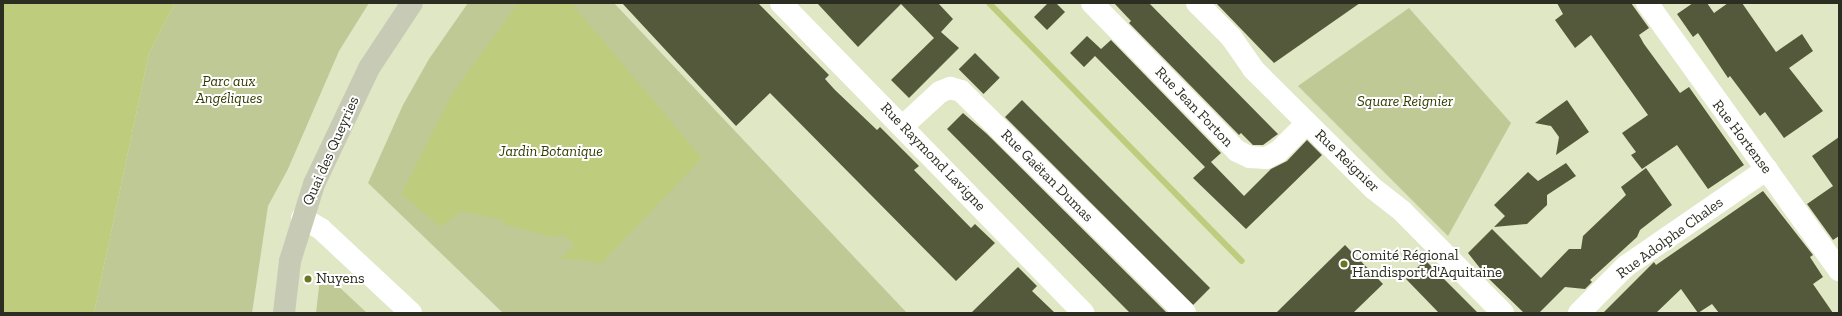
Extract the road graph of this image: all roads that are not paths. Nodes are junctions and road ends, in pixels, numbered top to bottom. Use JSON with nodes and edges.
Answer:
{"nodes":[{"id":1,"x":412,"y":3,"type":"edge"},
{"id":2,"x":781,"y":3,"type":"edge"},
{"id":3,"x":1197,"y":3,"type":"edge"},
{"id":4,"x":1647,"y":3,"type":"edge"},
{"id":5,"x":1095,"y":4,"type":"edge"},
{"id":6,"x":1307,"y":123,"type":"junction"},
{"id":7,"x":903,"y":126,"type":"junction"},
{"id":8,"x":1767,"y":169,"type":"junction"},
{"id":9,"x":302,"y":218,"type":"junction"},
{"id":10,"x":1839,"y":270,"type":"edge"},
{"id":11,"x":284,"y":313,"type":"edge"},
{"id":12,"x":410,"y":313,"type":"edge"},
{"id":13,"x":1083,"y":313,"type":"edge"},
{"id":14,"x":1185,"y":313,"type":"edge"},
{"id":15,"x":1503,"y":313,"type":"edge"},
{"id":16,"x":1579,"y":313,"type":"edge"}],
"edges":[{"from":1,"to":9,"type":"main road","name":"Quai des Queyries"},
{"from":2,"to":7,"type":"street","name":"Rue Raymond Lavigne"},
{"from":3,"to":6,"type":"street","name":"Rue Reignier"},
{"from":4,"to":8,"type":"street","name":"Rue Hortense"},
{"from":5,"to":6,"type":"street","name":"Rue Jean Forton"},
{"from":6,"to":15,"type":"street","name":"Rue Reignier"},
{"from":7,"to":13,"type":"street","name":"Rue Raymond Lavigne"},
{"from":7,"to":14,"type":"street","name":"Rue Gaëtan Dumas"},
{"from":8,"to":10,"type":"street","name":"Rue Hortense"},
{"from":8,"to":16,"type":"street","name":"Rue Adolphe Chales"},
{"from":9,"to":11,"type":"main road","name":"Quai des Queyries"},
{"from":9,"to":12,"type":"street"}]}
